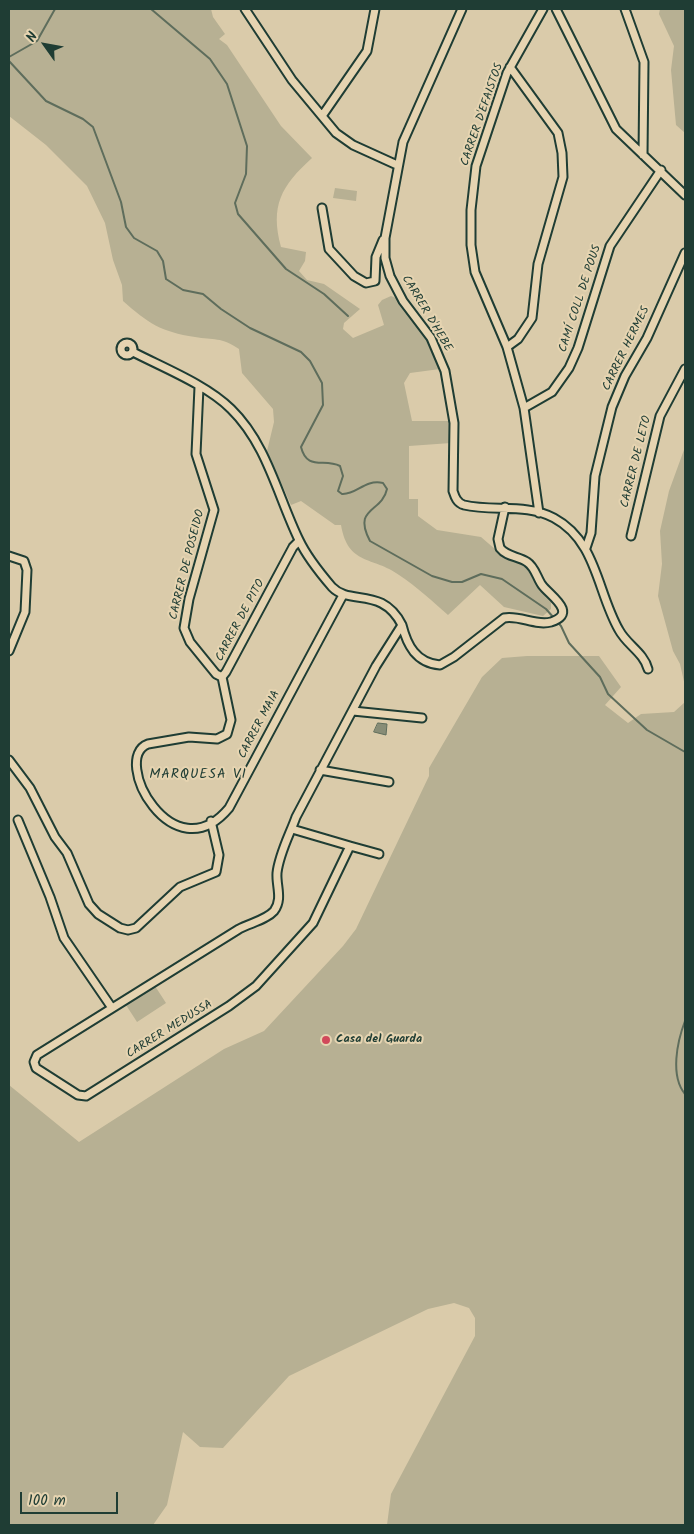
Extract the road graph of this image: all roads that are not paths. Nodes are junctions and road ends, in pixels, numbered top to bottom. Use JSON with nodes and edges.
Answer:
{"nodes":[{"id":1,"x":245,"y":9,"type":"edge"},
{"id":2,"x":376,"y":9,"type":"edge"},
{"id":3,"x":462,"y":9,"type":"edge"},
{"id":4,"x":543,"y":9,"type":"edge"},
{"id":5,"x":556,"y":9,"type":"edge"},
{"id":6,"x":625,"y":9,"type":"edge"},
{"id":7,"x":510,"y":66,"type":"junction"},
{"id":8,"x":322,"y":116,"type":"junction"},
{"id":9,"x":643,"y":155,"type":"junction"},
{"id":10,"x":397,"y":165,"type":"junction"},
{"id":11,"x":661,"y":170,"type":"junction"},
{"id":12,"x":685,"y":195,"type":"edge"},
{"id":13,"x":322,"y":208,"type":"dead end"},
{"id":14,"x":385,"y":238,"type":"junction"},
{"id":15,"x":685,"y":253,"type":"edge"},
{"id":16,"x":507,"y":347,"type":"junction"},
{"id":17,"x":133,"y":352,"type":"dead end"},
{"id":18,"x":685,"y":369,"type":"edge"},
{"id":19,"x":199,"y":387,"type":"junction"},
{"id":20,"x":524,"y":408,"type":"junction"},
{"id":21,"x":505,"y":507,"type":"junction"},
{"id":22,"x":539,"y":513,"type":"junction"},
{"id":23,"x":631,"y":536,"type":"dead end"},
{"id":24,"x":299,"y":540,"type":"junction"},
{"id":25,"x":586,"y":548,"type":"junction"},
{"id":26,"x":9,"y":556,"type":"edge"},
{"id":27,"x":343,"y":595,"type":"junction"},
{"id":28,"x":402,"y":625,"type":"junction"},
{"id":29,"x":9,"y":651,"type":"edge"},
{"id":30,"x":648,"y":669,"type":"dead end"},
{"id":31,"x":222,"y":676,"type":"junction"},
{"id":32,"x":353,"y":711,"type":"junction"},
{"id":33,"x":422,"y":718,"type":"dead end"},
{"id":34,"x":9,"y":760,"type":"edge"},
{"id":35,"x":320,"y":770,"type":"junction"},
{"id":36,"x":389,"y":782,"type":"dead end"},
{"id":37,"x":18,"y":820,"type":"dead end"},
{"id":38,"x":211,"y":822,"type":"junction"},
{"id":39,"x":292,"y":829,"type":"junction"},
{"id":40,"x":350,"y":846,"type":"junction"},
{"id":41,"x":379,"y":854,"type":"dead end"},
{"id":42,"x":112,"y":1008,"type":"junction"}],
"edges":[{"from":1,"to":8,"type":"street"},
{"from":2,"to":8,"type":"street"},
{"from":3,"to":10,"type":"street","name":"CARRER D'HEBE"},
{"from":4,"to":7,"type":"street","name":"CARRER D'EFAISTOS"},
{"from":5,"to":9,"type":"street"},
{"from":6,"to":9,"type":"street"},
{"from":7,"to":16,"type":"street","name":"CARRER D'EFAISTOS"},
{"from":7,"to":16,"type":"street"},
{"from":8,"to":10,"type":"street"},
{"from":9,"to":11,"type":"street"},
{"from":10,"to":14,"type":"street","name":"CARRER D'HEBE"},
{"from":11,"to":12,"type":"street"},
{"from":11,"to":20,"type":"street","name":"CAMÍ COLL DE POUS"},
{"from":13,"to":14,"type":"street"},
{"from":14,"to":21,"type":"street","name":"CARRER D'HEBE"},
{"from":15,"to":25,"type":"street","name":"CARRER HERMES"},
{"from":16,"to":20,"type":"street","name":"CARRER D'EFAISTOS"},
{"from":17,"to":19,"type":"street"},
{"from":18,"to":23,"type":"street","name":"CARRER DE LETO"},
{"from":19,"to":24,"type":"street"},
{"from":19,"to":31,"type":"street","name":"CARRER DE POSEIDO"},
{"from":20,"to":22,"type":"street"},
{"from":21,"to":22,"type":"street","name":"CARRER D'HEBE"},
{"from":21,"to":28,"type":"street"},
{"from":22,"to":25,"type":"street"},
{"from":24,"to":27,"type":"street"},
{"from":24,"to":31,"type":"street","name":"CARRER DE PITO"},
{"from":25,"to":30,"type":"street"},
{"from":26,"to":29,"type":"street"},
{"from":27,"to":28,"type":"street"},
{"from":27,"to":38,"type":"street","name":"CARRER MAIA"},
{"from":28,"to":32,"type":"street","name":"CARRER MEDUSSA"},
{"from":31,"to":38,"type":"street","name":"CARRER DE PITO"},
{"from":32,"to":33,"type":"street"},
{"from":32,"to":35,"type":"street","name":"CARRER MEDUSSA"},
{"from":34,"to":38,"type":"street"},
{"from":35,"to":36,"type":"street"},
{"from":35,"to":39,"type":"street","name":"CARRER MEDUSSA"},
{"from":37,"to":42,"type":"street"},
{"from":39,"to":40,"type":"street"},
{"from":39,"to":42,"type":"street","name":"CARRER MEDUSSA"},
{"from":40,"to":41,"type":"street"},
{"from":40,"to":42,"type":"street","name":"CARRER MEDUSSA"}]}
